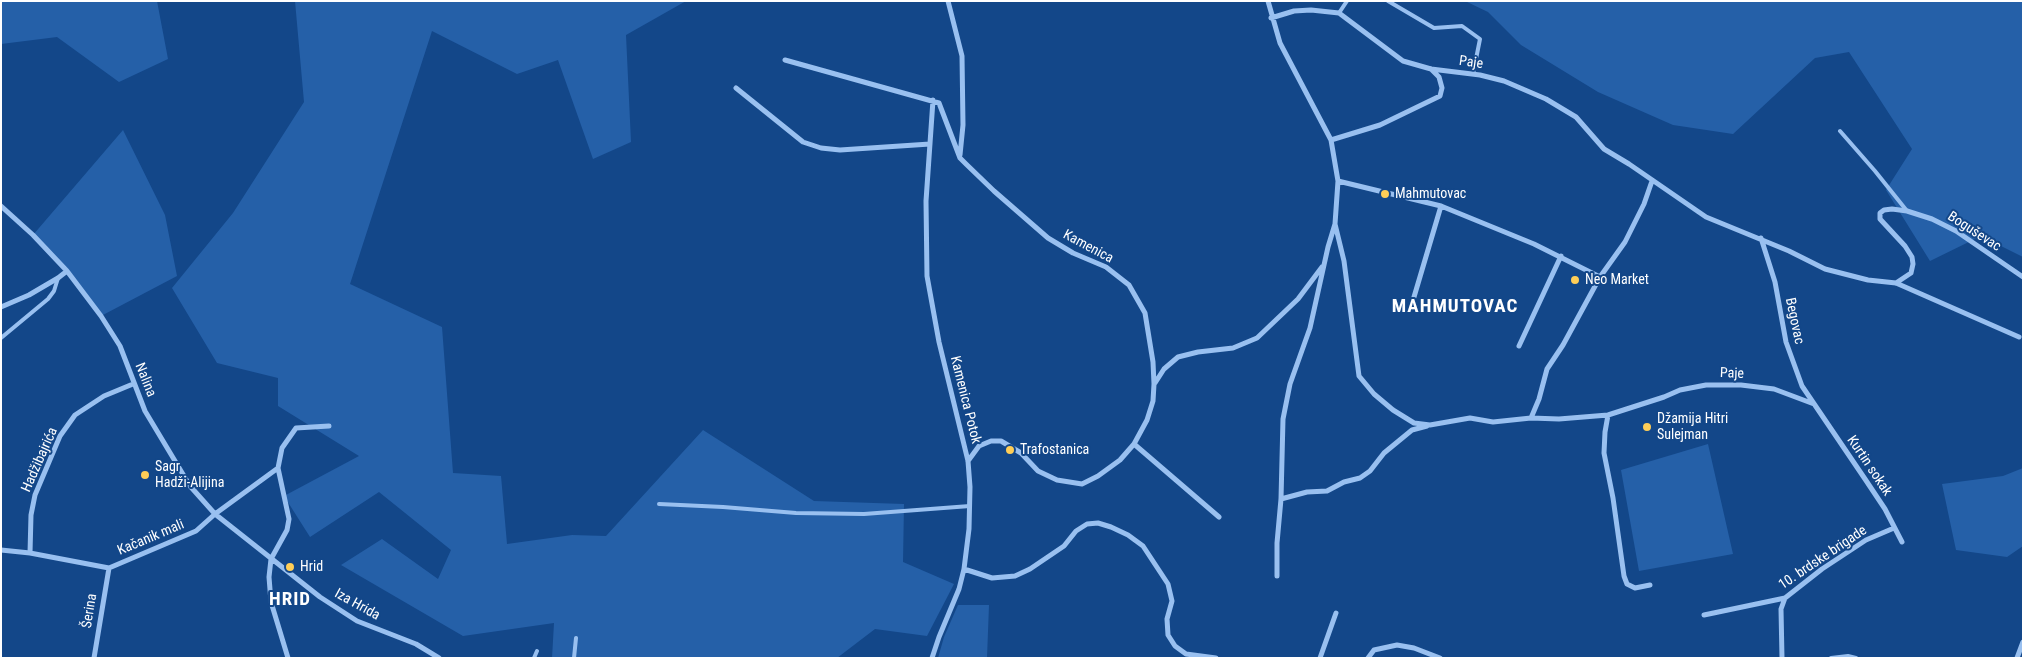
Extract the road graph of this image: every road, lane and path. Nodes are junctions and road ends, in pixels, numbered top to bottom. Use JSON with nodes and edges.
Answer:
{"nodes":[{"id":1,"x":948,"y":1,"type":"edge"},
{"id":2,"x":1268,"y":1,"type":"edge"},
{"id":3,"x":1347,"y":1,"type":"edge"},
{"id":4,"x":1388,"y":1,"type":"edge"},
{"id":5,"x":1340,"y":12,"type":"junction"},
{"id":6,"x":1271,"y":18,"type":"junction"},
{"id":7,"x":785,"y":60,"type":"dead end"},
{"id":8,"x":1431,"y":69,"type":"junction"},
{"id":9,"x":1472,"y":74,"type":"junction"},
{"id":10,"x":736,"y":88,"type":"dead end"},
{"id":11,"x":934,"y":100,"type":"junction"},
{"id":12,"x":1840,"y":131,"type":"dead end"},
{"id":13,"x":1331,"y":140,"type":"junction"},
{"id":14,"x":930,"y":144,"type":"junction"},
{"id":15,"x":960,"y":158,"type":"junction"},
{"id":16,"x":1338,"y":181,"type":"junction"},
{"id":17,"x":1652,"y":181,"type":"junction"},
{"id":18,"x":1,"y":206,"type":"edge"},
{"id":19,"x":1442,"y":206,"type":"junction"},
{"id":20,"x":1907,"y":211,"type":"junction"},
{"id":21,"x":1335,"y":224,"type":"junction"},
{"id":22,"x":1761,"y":238,"type":"junction"},
{"id":23,"x":1561,"y":256,"type":"junction"},
{"id":24,"x":1324,"y":264,"type":"junction"},
{"id":25,"x":66,"y":271,"type":"junction"},
{"id":26,"x":1600,"y":277,"type":"junction"},
{"id":27,"x":2023,"y":277,"type":"edge"},
{"id":28,"x":58,"y":278,"type":"junction"},
{"id":29,"x":1896,"y":283,"type":"junction"},
{"id":30,"x":1414,"y":298,"type":"dead end"},
{"id":31,"x":1,"y":307,"type":"edge"},
{"id":32,"x":2019,"y":337,"type":"dead end"},
{"id":33,"x":1,"y":338,"type":"edge"},
{"id":34,"x":1519,"y":346,"type":"dead end"},
{"id":35,"x":134,"y":384,"type":"junction"},
{"id":36,"x":1154,"y":384,"type":"junction"},
{"id":37,"x":1814,"y":404,"type":"junction"},
{"id":38,"x":1608,"y":415,"type":"junction"},
{"id":39,"x":1531,"y":418,"type":"junction"},
{"id":40,"x":1430,"y":425,"type":"junction"},
{"id":41,"x":328,"y":426,"type":"dead end"},
{"id":42,"x":1134,"y":444,"type":"junction"},
{"id":43,"x":968,"y":461,"type":"junction"},
{"id":44,"x":278,"y":468,"type":"junction"},
{"id":45,"x":1281,"y":499,"type":"junction"},
{"id":46,"x":659,"y":504,"type":"dead end"},
{"id":47,"x":970,"y":506,"type":"junction"},
{"id":48,"x":215,"y":514,"type":"junction"},
{"id":49,"x":1219,"y":517,"type":"dead end"},
{"id":50,"x":1894,"y":528,"type":"junction"},
{"id":51,"x":1902,"y":542,"type":"dead end"},
{"id":52,"x":1,"y":550,"type":"edge"},
{"id":53,"x":30,"y":553,"type":"junction"},
{"id":54,"x":271,"y":558,"type":"junction"},
{"id":55,"x":108,"y":568,"type":"junction"},
{"id":56,"x":964,"y":569,"type":"junction"},
{"id":57,"x":1277,"y":576,"type":"dead end"},
{"id":58,"x":1650,"y":584,"type":"dead end"},
{"id":59,"x":1785,"y":598,"type":"junction"},
{"id":60,"x":1336,"y":613,"type":"dead end"},
{"id":61,"x":1704,"y":615,"type":"dead end"},
{"id":62,"x":576,"y":638,"type":"dead end"},
{"id":63,"x":2023,"y":642,"type":"edge"},
{"id":64,"x":537,"y":651,"type":"dead end"},
{"id":65,"x":94,"y":658,"type":"edge"},
{"id":66,"x":288,"y":658,"type":"edge"},
{"id":67,"x":439,"y":658,"type":"edge"},
{"id":68,"x":534,"y":658,"type":"edge"},
{"id":69,"x":574,"y":658,"type":"edge"},
{"id":70,"x":932,"y":658,"type":"edge"},
{"id":71,"x":1216,"y":658,"type":"edge"},
{"id":72,"x":1320,"y":658,"type":"edge"},
{"id":73,"x":1368,"y":658,"type":"edge"},
{"id":74,"x":1440,"y":658,"type":"edge"},
{"id":75,"x":1782,"y":658,"type":"edge"},
{"id":76,"x":1831,"y":658,"type":"edge"},
{"id":77,"x":1856,"y":658,"type":"edge"},
{"id":78,"x":2017,"y":658,"type":"edge"}],
"edges":[{"from":1,"to":15,"type":"street"},
{"from":2,"to":6,"type":"street"},
{"from":3,"to":5,"type":"lane"},
{"from":4,"to":9,"type":"lane"},
{"from":5,"to":6,"type":"street"},
{"from":5,"to":8,"type":"street","name":"Paje"},
{"from":6,"to":13,"type":"street"},
{"from":7,"to":11,"type":"street"},
{"from":8,"to":9,"type":"street","name":"Paje"},
{"from":8,"to":13,"type":"street"},
{"from":9,"to":17,"type":"street","name":"Paje"},
{"from":10,"to":14,"type":"street"},
{"from":11,"to":14,"type":"street","name":"Kamenica Potok"},
{"from":11,"to":15,"type":"street","name":"Kamenica"},
{"from":12,"to":20,"type":"lane"},
{"from":13,"to":16,"type":"street"},
{"from":14,"to":43,"type":"street","name":"Kamenica Potok"},
{"from":15,"to":36,"type":"street","name":"Kamenica"},
{"from":16,"to":19,"type":"street"},
{"from":16,"to":21,"type":"street"},
{"from":17,"to":22,"type":"street","name":"Paje"},
{"from":17,"to":26,"type":"street"},
{"from":18,"to":25,"type":"street","name":"Nalina"},
{"from":19,"to":23,"type":"street"},
{"from":19,"to":30,"type":"street"},
{"from":20,"to":27,"type":"street","name":"Boguševac"},
{"from":20,"to":29,"type":"street","name":"Boguševac"},
{"from":21,"to":24,"type":"street"},
{"from":21,"to":40,"type":"street","name":"Paje"},
{"from":22,"to":29,"type":"street","name":"Paje"},
{"from":22,"to":37,"type":"street","name":"Begovac"},
{"from":23,"to":26,"type":"street"},
{"from":23,"to":34,"type":"street"},
{"from":24,"to":36,"type":"street"},
{"from":24,"to":45,"type":"street"},
{"from":25,"to":28,"type":"street"},
{"from":25,"to":35,"type":"street","name":"Nalina"},
{"from":26,"to":39,"type":"street"},
{"from":28,"to":31,"type":"street"},
{"from":28,"to":33,"type":"lane"},
{"from":29,"to":32,"type":"street","name":"Paje"},
{"from":35,"to":48,"type":"street","name":"Nalina"},
{"from":35,"to":53,"type":"street","name":"Hadžibajrića"},
{"from":36,"to":42,"type":"street","name":"Kamenica"},
{"from":37,"to":38,"type":"street","name":"Paje"},
{"from":37,"to":50,"type":"street","name":"Kurtin sokak"},
{"from":38,"to":39,"type":"street","name":"Paje"},
{"from":38,"to":58,"type":"street"},
{"from":39,"to":40,"type":"street","name":"Paje"},
{"from":40,"to":45,"type":"street"},
{"from":41,"to":44,"type":"street"},
{"from":42,"to":43,"type":"street","name":"Kamenica"},
{"from":42,"to":49,"type":"street"},
{"from":43,"to":47,"type":"street","name":"Kamenica Potok"},
{"from":44,"to":48,"type":"street","name":"Kačanik mali"},
{"from":44,"to":54,"type":"street"},
{"from":45,"to":57,"type":"street"},
{"from":46,"to":47,"type":"lane"},
{"from":47,"to":56,"type":"street","name":"Kamenica Potok"},
{"from":48,"to":54,"type":"street","name":"Nalina"},
{"from":48,"to":55,"type":"street","name":"Kačanik mali"},
{"from":50,"to":51,"type":"street","name":"Kurtin sokak"},
{"from":50,"to":59,"type":"street","name":"10. brdske brigade"},
{"from":52,"to":53,"type":"street","name":"Kačanik mali"},
{"from":53,"to":55,"type":"street","name":"Kačanik mali"},
{"from":54,"to":66,"type":"street"},
{"from":54,"to":67,"type":"street","name":"Iza Hrida"},
{"from":55,"to":65,"type":"street","name":"Šerina"},
{"from":56,"to":70,"type":"street","name":"Kamenica Potok"},
{"from":56,"to":71,"type":"street"},
{"from":59,"to":61,"type":"street","name":"10. brdske brigade"},
{"from":59,"to":75,"type":"street"},
{"from":60,"to":72,"type":"street"},
{"from":62,"to":69,"type":"lane"},
{"from":63,"to":78,"type":"street"},
{"from":64,"to":68,"type":"lane"},
{"from":73,"to":74,"type":"street"},
{"from":76,"to":77,"type":"lane"}]}
